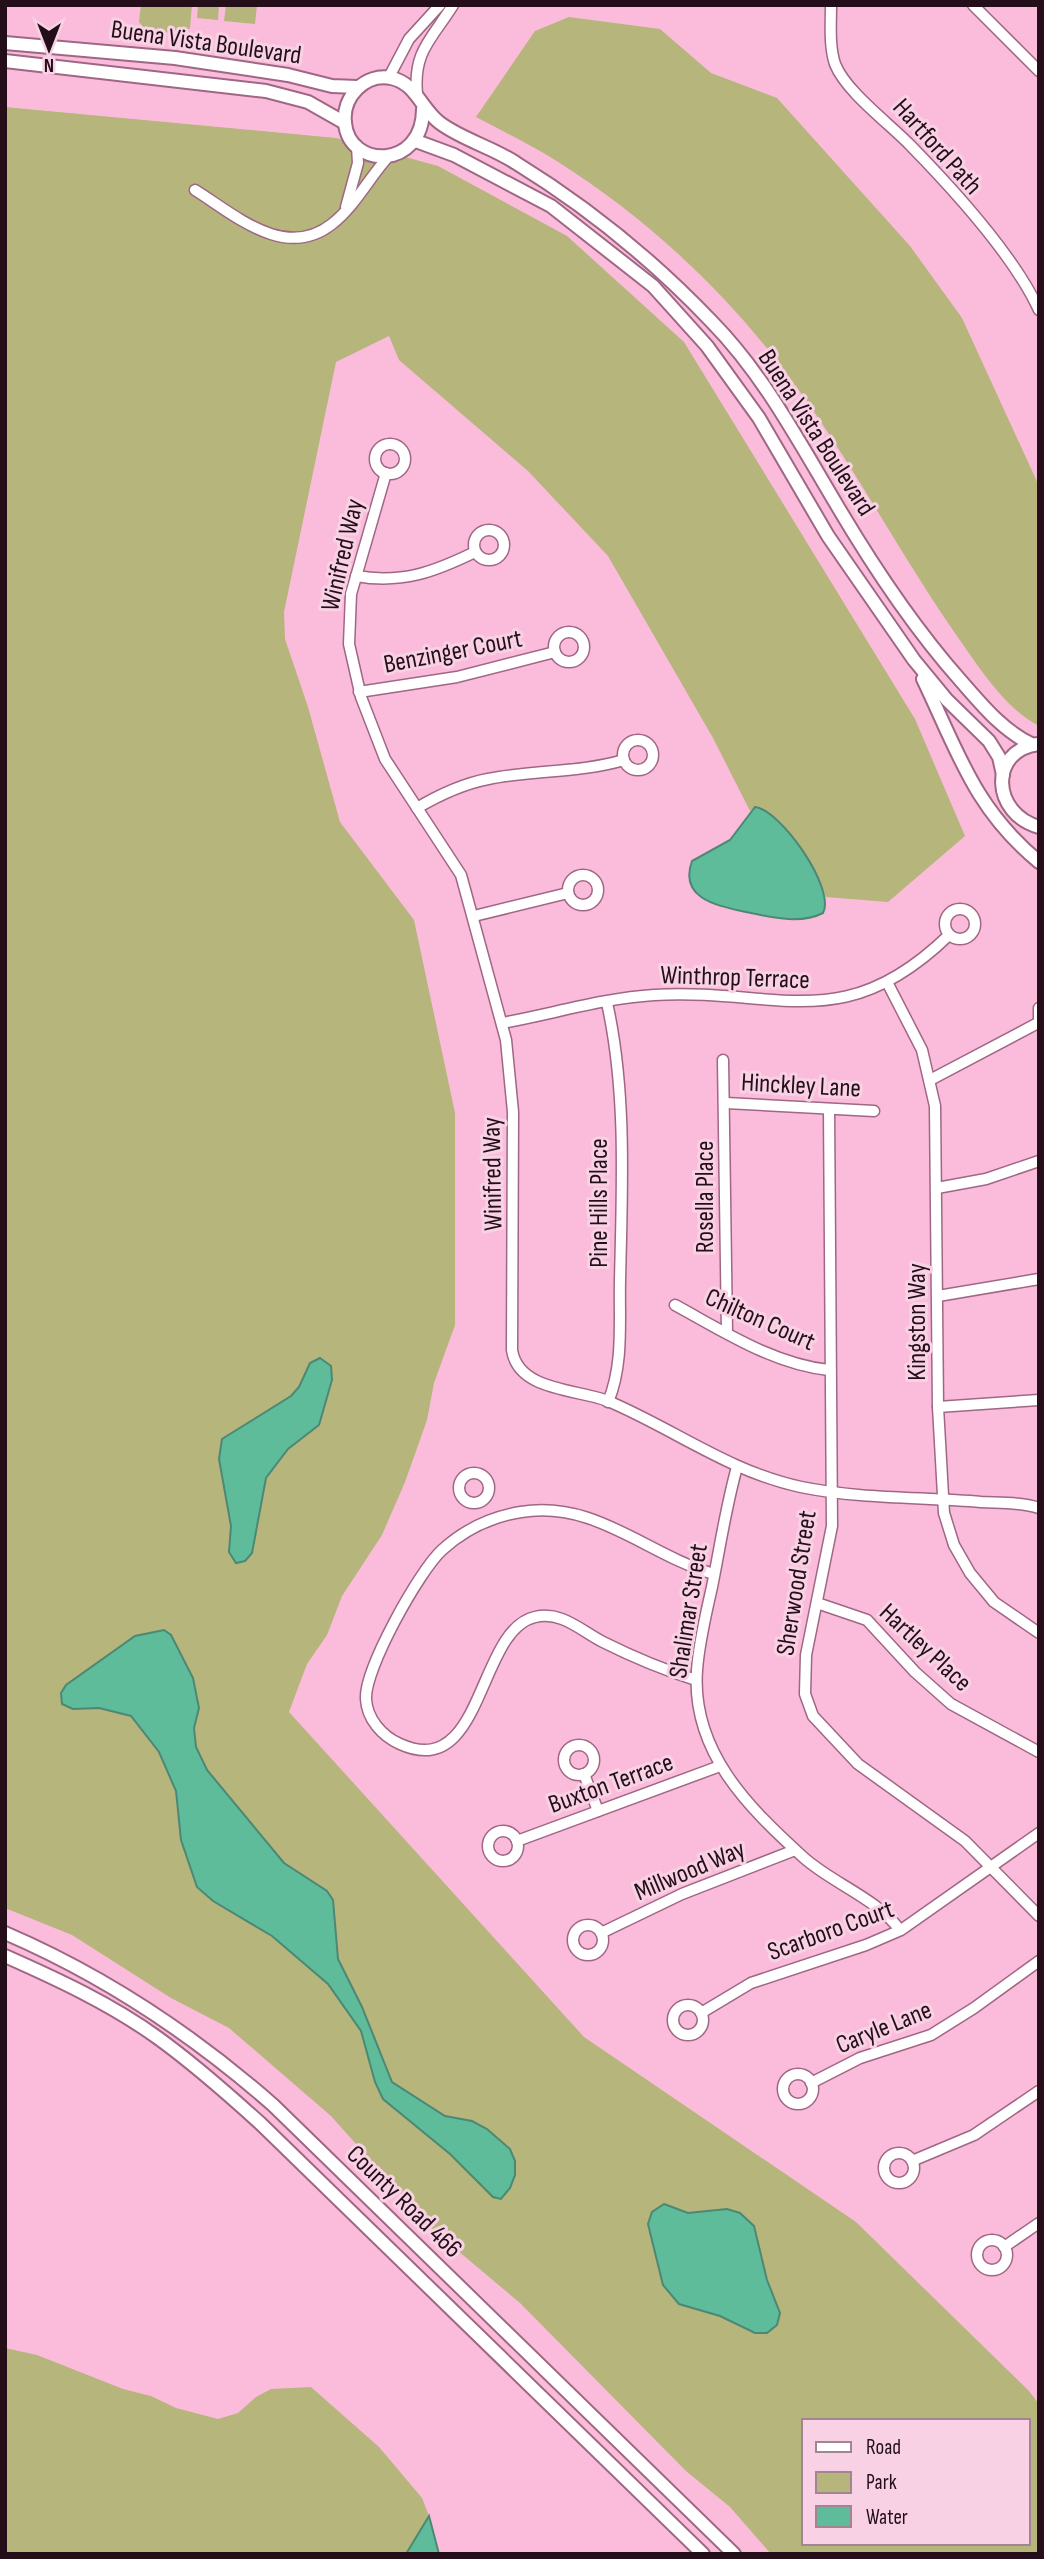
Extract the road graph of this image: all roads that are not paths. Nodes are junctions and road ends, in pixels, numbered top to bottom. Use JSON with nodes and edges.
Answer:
{"nodes":[{"id":1,"x":440,"y":5,"type":"edge"},
{"id":2,"x":453,"y":5,"type":"edge"},
{"id":3,"x":831,"y":5,"type":"edge"},
{"id":4,"x":972,"y":5,"type":"edge"},
{"id":5,"x":5,"y":43,"type":"edge"},
{"id":6,"x":5,"y":61,"type":"edge"},
{"id":7,"x":1039,"y":72,"type":"edge"},
{"id":8,"x":389,"y":77,"type":"junction"},
{"id":9,"x":358,"y":87,"type":"junction"},
{"id":10,"x":417,"y":94,"type":"junction"},
{"id":11,"x":423,"y":109,"type":"junction"},
{"id":12,"x":345,"y":123,"type":"junction"},
{"id":13,"x":416,"y":141,"type":"junction"},
{"id":14,"x":357,"y":146,"type":"junction"},
{"id":15,"x":388,"y":157,"type":"junction"},
{"id":16,"x":195,"y":190,"type":"dead end"},
{"id":17,"x":344,"y":212,"type":"junction"},
{"id":18,"x":1039,"y":310,"type":"edge"},
{"id":19,"x":386,"y":473,"type":"dead end"},
{"id":20,"x":475,"y":552,"type":"dead end"},
{"id":21,"x":356,"y":576,"type":"junction"},
{"id":22,"x":555,"y":652,"type":"dead end"},
{"id":23,"x":914,"y":660,"type":"junction"},
{"id":24,"x":359,"y":692,"type":"junction"},
{"id":25,"x":1036,"y":745,"type":"edge"},
{"id":26,"x":624,"y":760,"type":"dead end"},
{"id":27,"x":1003,"y":775,"type":"junction"},
{"id":28,"x":416,"y":808,"type":"junction"},
{"id":29,"x":1039,"y":827,"type":"edge"},
{"id":30,"x":1039,"y":862,"type":"edge"},
{"id":31,"x":568,"y":893,"type":"dead end"},
{"id":32,"x":474,"y":916,"type":"junction"},
{"id":33,"x":949,"y":934,"type":"dead end"},
{"id":34,"x":887,"y":982,"type":"junction"},
{"id":35,"x":607,"y":1003,"type":"junction"},
{"id":36,"x":1039,"y":1007,"type":"edge"},
{"id":37,"x":502,"y":1023,"type":"junction"},
{"id":38,"x":1038,"y":1023,"type":"edge"},
{"id":39,"x":723,"y":1060,"type":"dead end"},
{"id":40,"x":930,"y":1080,"type":"junction"},
{"id":41,"x":726,"y":1102,"type":"junction"},
{"id":42,"x":830,"y":1109,"type":"junction"},
{"id":43,"x":874,"y":1111,"type":"dead end"},
{"id":44,"x":1039,"y":1161,"type":"edge"},
{"id":45,"x":937,"y":1188,"type":"junction"},
{"id":46,"x":1039,"y":1279,"type":"edge"},
{"id":47,"x":938,"y":1296,"type":"junction"},
{"id":48,"x":675,"y":1304,"type":"dead end"},
{"id":49,"x":727,"y":1333,"type":"junction"},
{"id":50,"x":829,"y":1370,"type":"junction"},
{"id":51,"x":1039,"y":1400,"type":"edge"},
{"id":52,"x":608,"y":1402,"type":"junction"},
{"id":53,"x":938,"y":1407,"type":"junction"},
{"id":54,"x":737,"y":1467,"type":"junction"},
{"id":55,"x":831,"y":1492,"type":"junction"},
{"id":56,"x":941,"y":1498,"type":"junction"},
{"id":57,"x":480,"y":1502,"type":"dead end"},
{"id":58,"x":1038,"y":1506,"type":"edge"},
{"id":59,"x":486,"y":1520,"type":"junction"},
{"id":60,"x":714,"y":1574,"type":"junction"},
{"id":61,"x":817,"y":1603,"type":"junction"},
{"id":62,"x":1039,"y":1633,"type":"edge"},
{"id":63,"x":696,"y":1680,"type":"junction"},
{"id":64,"x":1039,"y":1752,"type":"edge"},
{"id":65,"x":720,"y":1766,"type":"junction"},
{"id":66,"x":584,"y":1774,"type":"dead end"},
{"id":67,"x":598,"y":1811,"type":"junction"},
{"id":68,"x":1039,"y":1833,"type":"edge"},
{"id":69,"x":517,"y":1841,"type":"dead end"},
{"id":70,"x":795,"y":1850,"type":"junction"},
{"id":71,"x":991,"y":1865,"type":"junction"},
{"id":72,"x":1039,"y":1916,"type":"edge"},
{"id":73,"x":900,"y":1930,"type":"junction"},
{"id":74,"x":5,"y":1933,"type":"edge"},
{"id":75,"x":601,"y":1933,"type":"dead end"},
{"id":76,"x":5,"y":1956,"type":"edge"},
{"id":77,"x":1039,"y":1961,"type":"edge"},
{"id":78,"x":701,"y":2013,"type":"dead end"},
{"id":79,"x":811,"y":2083,"type":"dead end"},
{"id":80,"x":1039,"y":2091,"type":"edge"},
{"id":81,"x":912,"y":2161,"type":"dead end"},
{"id":82,"x":1039,"y":2223,"type":"edge"},
{"id":83,"x":1004,"y":2247,"type":"dead end"},
{"id":84,"x":703,"y":2554,"type":"edge"},
{"id":85,"x":734,"y":2554,"type":"edge"}],
"edges":[{"from":1,"to":8,"type":"street"},
{"from":2,"to":10,"type":"street"},
{"from":3,"to":18,"type":"street","name":"Hartford Path"},
{"from":4,"to":7,"type":"street"},
{"from":5,"to":9,"type":"main road","name":"Buena Vista Boulevard"},
{"from":6,"to":12,"type":"main road","name":"Buena Vista Boulevard"},
{"from":8,"to":9,"type":"main road"},
{"from":8,"to":10,"type":"main road"},
{"from":9,"to":12,"type":"main road"},
{"from":10,"to":11,"type":"main road"},
{"from":11,"to":13,"type":"main road"},
{"from":11,"to":25,"type":"main road","name":"Buena Vista Boulevard"},
{"from":12,"to":14,"type":"main road"},
{"from":13,"to":15,"type":"main road"},
{"from":13,"to":23,"type":"main road","name":"Buena Vista Boulevard"},
{"from":14,"to":15,"type":"main road"},
{"from":14,"to":17,"type":"street"},
{"from":15,"to":17,"type":"street"},
{"from":16,"to":17,"type":"street"},
{"from":19,"to":21,"type":"street","name":"Winifred Way"},
{"from":20,"to":21,"type":"street"},
{"from":21,"to":24,"type":"street","name":"Winifred Way"},
{"from":22,"to":24,"type":"street","name":"Benzinger Court"},
{"from":23,"to":27,"type":"main road","name":"Buena Vista Boulevard"},
{"from":23,"to":30,"type":"main road"},
{"from":24,"to":28,"type":"street","name":"Winifred Way"},
{"from":25,"to":27,"type":"main road"},
{"from":26,"to":28,"type":"street"},
{"from":27,"to":29,"type":"main road","name":"Buena Vista Boulevard"},
{"from":28,"to":32,"type":"street","name":"Winifred Way"},
{"from":31,"to":32,"type":"street"},
{"from":32,"to":37,"type":"street","name":"Winifred Way"},
{"from":33,"to":34,"type":"street","name":"Winthrop Terrace"},
{"from":34,"to":35,"type":"street","name":"Winthrop Terrace"},
{"from":34,"to":40,"type":"street","name":"Kingston Way"},
{"from":35,"to":37,"type":"street","name":"Winthrop Terrace"},
{"from":35,"to":52,"type":"street","name":"Pine Hills Place"},
{"from":36,"to":38,"type":"street"},
{"from":37,"to":52,"type":"street","name":"Winifred Way"},
{"from":38,"to":40,"type":"street"},
{"from":39,"to":41,"type":"street","name":"Rosella Place"},
{"from":40,"to":45,"type":"street","name":"Kingston Way"},
{"from":41,"to":42,"type":"street","name":"Hinckley Lane"},
{"from":41,"to":49,"type":"street","name":"Rosella Place"},
{"from":42,"to":43,"type":"street","name":"Hinckley Lane"},
{"from":42,"to":50,"type":"street","name":"Sherwood Street"},
{"from":44,"to":45,"type":"street"},
{"from":45,"to":47,"type":"street","name":"Kingston Way"},
{"from":46,"to":47,"type":"street"},
{"from":47,"to":53,"type":"street","name":"Kingston Way"},
{"from":48,"to":49,"type":"street","name":"Chilton Court"},
{"from":49,"to":50,"type":"street","name":"Chilton Court"},
{"from":50,"to":55,"type":"street","name":"Sherwood Street"},
{"from":51,"to":53,"type":"street"},
{"from":52,"to":54,"type":"street","name":"Winifred Way"},
{"from":53,"to":56,"type":"street","name":"Kingston Way"},
{"from":54,"to":55,"type":"street","name":"Winifred Way"},
{"from":54,"to":60,"type":"street","name":"Shalimar Street"},
{"from":55,"to":56,"type":"street","name":"Winifred Way"},
{"from":55,"to":61,"type":"street","name":"Sherwood Street"},
{"from":56,"to":58,"type":"street","name":"Winifred Way"},
{"from":56,"to":62,"type":"street","name":"Kingston Way"},
{"from":57,"to":59,"type":"street"},
{"from":59,"to":60,"type":"street"},
{"from":59,"to":63,"type":"street"},
{"from":60,"to":63,"type":"street","name":"Shalimar Street"},
{"from":61,"to":64,"type":"street","name":"Hartley Place"},
{"from":61,"to":71,"type":"street","name":"Sherwood Street"},
{"from":63,"to":65,"type":"street","name":"Shalimar Street"},
{"from":65,"to":67,"type":"street","name":"Buxton Terrace"},
{"from":65,"to":70,"type":"street","name":"Shalimar Street"},
{"from":66,"to":67,"type":"street"},
{"from":67,"to":69,"type":"street","name":"Buxton Terrace"},
{"from":68,"to":71,"type":"street","name":"Scarboro Court"},
{"from":70,"to":73,"type":"street","name":"Shalimar Street"},
{"from":70,"to":75,"type":"street","name":"Millwood Way"},
{"from":71,"to":72,"type":"street","name":"Sherwood Street"},
{"from":71,"to":73,"type":"street","name":"Scarboro Court"},
{"from":73,"to":78,"type":"street","name":"Scarboro Court"},
{"from":74,"to":85,"type":"main road","name":"County Road 466"},
{"from":76,"to":84,"type":"main road","name":"County Road 466"},
{"from":77,"to":79,"type":"street","name":"Caryle Lane"},
{"from":80,"to":81,"type":"street"},
{"from":82,"to":83,"type":"street"}]}
